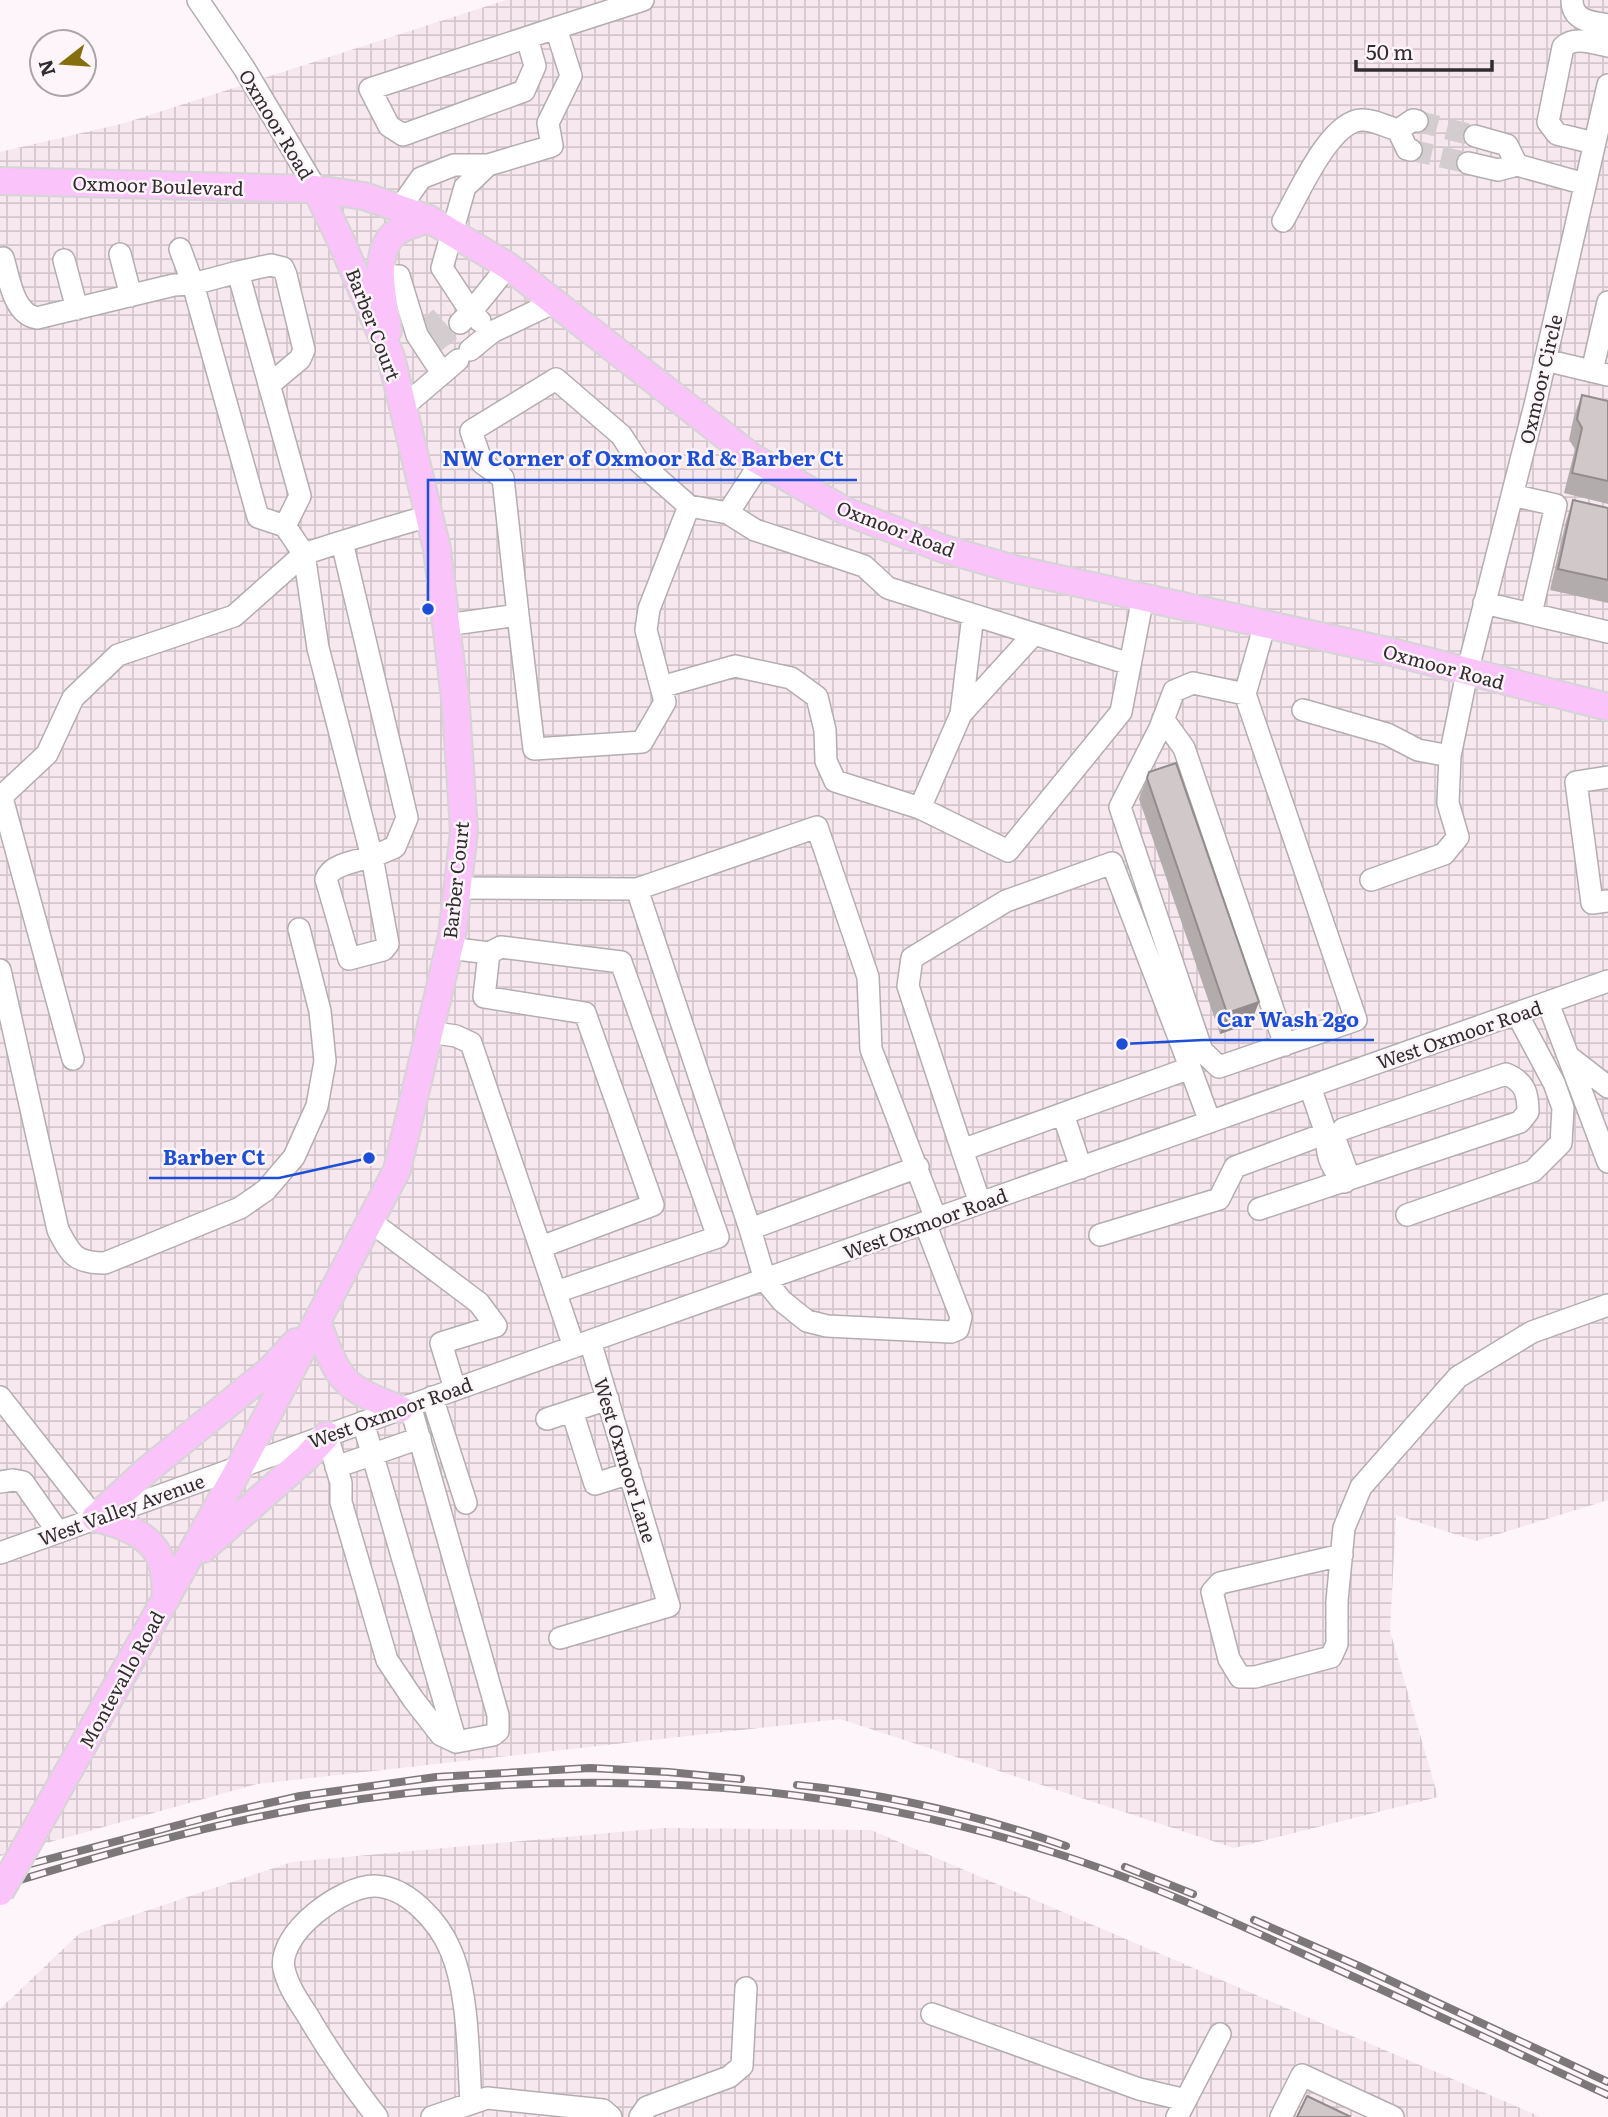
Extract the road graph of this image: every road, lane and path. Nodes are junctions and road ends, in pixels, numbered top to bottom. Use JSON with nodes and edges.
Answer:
{"nodes":[{"id":1,"x":198,"y":0,"type":"edge"},
{"id":2,"x":643,"y":0,"type":"edge"},
{"id":3,"x":1572,"y":0,"type":"edge"},
{"id":4,"x":1608,"y":25,"type":"edge"},
{"id":5,"x":556,"y":28,"type":"junction"},
{"id":6,"x":527,"y":38,"type":"junction"},
{"id":7,"x":1608,"y":46,"type":"edge"},
{"id":8,"x":1608,"y":85,"type":"edge"},
{"id":9,"x":1475,"y":136,"type":"tunnel mouth"},
{"id":10,"x":1594,"y":143,"type":"junction"},
{"id":11,"x":1411,"y":150,"type":"dead end"},
{"id":12,"x":1468,"y":163,"type":"tunnel mouth"},
{"id":13,"x":488,"y":165,"type":"junction"},
{"id":14,"x":1517,"y":165,"type":"junction"},
{"id":15,"x":0,"y":181,"type":"edge"},
{"id":16,"x":1585,"y":184,"type":"junction"},
{"id":17,"x":316,"y":190,"type":"junction"},
{"id":18,"x":400,"y":208,"type":"junction"},
{"id":19,"x":429,"y":219,"type":"junction"},
{"id":20,"x":1283,"y":221,"type":"dead end"},
{"id":21,"x":452,"y":232,"type":"junction"},
{"id":22,"x":180,"y":250,"type":"dead end"},
{"id":23,"x":120,"y":254,"type":"dead end"},
{"id":24,"x":3,"y":258,"type":"dead end"},
{"id":25,"x":64,"y":260,"type":"dead end"},
{"id":26,"x":508,"y":266,"type":"junction"},
{"id":27,"x":238,"y":272,"type":"junction"},
{"id":28,"x":382,"y":276,"type":"junction"},
{"id":29,"x":193,"y":284,"type":"junction"},
{"id":30,"x":131,"y":296,"type":"junction"},
{"id":31,"x":555,"y":302,"type":"junction"},
{"id":32,"x":1608,"y":302,"type":"edge"},
{"id":33,"x":77,"y":309,"type":"junction"},
{"id":34,"x":460,"y":312,"type":"junction"},
{"id":35,"x":492,"y":332,"type":"junction"},
{"id":36,"x":424,"y":340,"type":"junction"},
{"id":37,"x":390,"y":353,"type":"junction"},
{"id":38,"x":1545,"y":360,"type":"junction"},
{"id":39,"x":457,"y":361,"type":"junction"},
{"id":40,"x":1600,"y":373,"type":"edge"},
{"id":41,"x":269,"y":385,"type":"junction"},
{"id":42,"x":403,"y":407,"type":"junction"},
{"id":43,"x":761,"y":462,"type":"junction"},
{"id":44,"x":1512,"y":495,"type":"junction"},
{"id":45,"x":1556,"y":505,"type":"junction"},
{"id":46,"x":689,"y":506,"type":"junction"},
{"id":47,"x":1582,"y":511,"type":"edge"},
{"id":48,"x":728,"y":513,"type":"junction"},
{"id":49,"x":429,"y":516,"type":"junction"},
{"id":50,"x":285,"y":526,"type":"junction"},
{"id":51,"x":342,"y":542,"type":"junction"},
{"id":52,"x":304,"y":554,"type":"junction"},
{"id":53,"x":1143,"y":597,"type":"junction"},
{"id":54,"x":1484,"y":603,"type":"junction"},
{"id":55,"x":1531,"y":614,"type":"junction"},
{"id":56,"x":518,"y":615,"type":"junction"},
{"id":57,"x":973,"y":615,"type":"junction"},
{"id":58,"x":1265,"y":624,"type":"junction"},
{"id":59,"x":446,"y":625,"type":"junction"},
{"id":60,"x":1608,"y":632,"type":"edge"},
{"id":61,"x":1034,"y":634,"type":"junction"},
{"id":62,"x":1130,"y":664,"type":"junction"},
{"id":63,"x":1467,"y":673,"type":"junction"},
{"id":64,"x":661,"y":687,"type":"junction"},
{"id":65,"x":1245,"y":694,"type":"junction"},
{"id":66,"x":1608,"y":707,"type":"edge"},
{"id":67,"x":1303,"y":710,"type":"dead end"},
{"id":68,"x":961,"y":714,"type":"junction"},
{"id":69,"x":1163,"y":719,"type":"junction"},
{"id":70,"x":1450,"y":756,"type":"junction"},
{"id":71,"x":1608,"y":777,"type":"edge"},
{"id":72,"x":1,"y":798,"type":"edge"},
{"id":73,"x":920,"y":808,"type":"junction"},
{"id":74,"x":372,"y":856,"type":"junction"},
{"id":75,"x":1371,"y":880,"type":"dead end"},
{"id":76,"x":457,"y":888,"type":"junction"},
{"id":77,"x":637,"y":889,"type":"junction"},
{"id":78,"x":1608,"y":901,"type":"edge"},
{"id":79,"x":299,"y":929,"type":"dead end"},
{"id":80,"x":449,"y":948,"type":"junction"},
{"id":81,"x":489,"y":953,"type":"junction"},
{"id":82,"x":0,"y":970,"type":"edge"},
{"id":83,"x":1608,"y":981,"type":"edge"},
{"id":84,"x":1548,"y":1003,"type":"junction"},
{"id":85,"x":1517,"y":1014,"type":"junction"},
{"id":86,"x":429,"y":1032,"type":"junction"},
{"id":87,"x":1285,"y":1045,"type":"junction"},
{"id":88,"x":1568,"y":1056,"type":"junction"},
{"id":89,"x":73,"y":1059,"type":"dead end"},
{"id":90,"x":1190,"y":1068,"type":"junction"},
{"id":91,"x":1310,"y":1087,"type":"junction"},
{"id":92,"x":1608,"y":1087,"type":"edge"},
{"id":93,"x":1587,"y":1105,"type":"junction"},
{"id":94,"x":1563,"y":1108,"type":"junction"},
{"id":95,"x":1063,"y":1114,"type":"junction"},
{"id":96,"x":1210,"y":1122,"type":"junction"},
{"id":97,"x":1333,"y":1134,"type":"junction"},
{"id":98,"x":962,"y":1150,"type":"junction"},
{"id":99,"x":1608,"y":1162,"type":"edge"},
{"id":100,"x":918,"y":1167,"type":"junction"},
{"id":101,"x":1081,"y":1168,"type":"junction"},
{"id":102,"x":1345,"y":1182,"type":"junction"},
{"id":103,"x":980,"y":1203,"type":"junction"},
{"id":104,"x":1259,"y":1209,"type":"dead end"},
{"id":105,"x":1407,"y":1215,"type":"dead end"},
{"id":106,"x":370,"y":1221,"type":"junction"},
{"id":107,"x":931,"y":1221,"type":"junction"},
{"id":108,"x":750,"y":1229,"type":"junction"},
{"id":109,"x":1100,"y":1235,"type":"dead end"},
{"id":110,"x":541,"y":1247,"type":"junction"},
{"id":111,"x":765,"y":1280,"type":"junction"},
{"id":112,"x":555,"y":1292,"type":"junction"},
{"id":113,"x":1608,"y":1305,"type":"edge"},
{"id":114,"x":317,"y":1321,"type":"junction"},
{"id":115,"x":582,"y":1344,"type":"junction"},
{"id":116,"x":455,"y":1389,"type":"junction"},
{"id":117,"x":432,"y":1397,"type":"junction"},
{"id":118,"x":0,"y":1398,"type":"edge"},
{"id":119,"x":608,"y":1399,"type":"junction"},
{"id":120,"x":405,"y":1407,"type":"junction"},
{"id":121,"x":572,"y":1411,"type":"junction"},
{"id":122,"x":547,"y":1419,"type":"dead end"},
{"id":123,"x":363,"y":1422,"type":"junction"},
{"id":124,"x":327,"y":1435,"type":"junction"},
{"id":125,"x":420,"y":1438,"type":"junction"},
{"id":126,"x":374,"y":1455,"type":"junction"},
{"id":127,"x":242,"y":1465,"type":"junction"},
{"id":128,"x":336,"y":1467,"type":"junction"},
{"id":129,"x":630,"y":1473,"type":"junction"},
{"id":130,"x":0,"y":1482,"type":"edge"},
{"id":131,"x":466,"y":1503,"type":"dead end"},
{"id":132,"x":95,"y":1518,"type":"junction"},
{"id":133,"x":58,"y":1532,"type":"junction"},
{"id":134,"x":0,"y":1553,"type":"edge"},
{"id":135,"x":1342,"y":1555,"type":"junction"},
{"id":136,"x":184,"y":1566,"type":"junction"},
{"id":137,"x":166,"y":1599,"type":"junction"},
{"id":138,"x":560,"y":1637,"type":"dead end"},
{"id":139,"x":456,"y":1742,"type":"junction"},
{"id":140,"x":0,"y":1892,"type":"edge"},
{"id":141,"x":746,"y":1988,"type":"dead end"},
{"id":142,"x":932,"y":2014,"type":"dead end"},
{"id":143,"x":1220,"y":2034,"type":"dead end"},
{"id":144,"x":471,"y":2103,"type":"junction"},
{"id":145,"x":508,"y":2108,"type":"edge"},
{"id":146,"x":1181,"y":2108,"type":"edge"},
{"id":147,"x":441,"y":2116,"type":"edge"},
{"id":148,"x":377,"y":2117,"type":"edge"},
{"id":149,"x":611,"y":2117,"type":"edge"},
{"id":150,"x":640,"y":2117,"type":"edge"},
{"id":151,"x":1281,"y":2117,"type":"edge"},
{"id":152,"x":1393,"y":2117,"type":"edge"}],
"edges":[{"from":1,"to":17,"type":"street","name":"Oxmoor Road"},
{"from":2,"to":5,"type":"street"},
{"from":3,"to":4,"type":"street"},
{"from":5,"to":6,"type":"street"},
{"from":5,"to":13,"type":"street"},
{"from":6,"to":6,"type":"street"},
{"from":7,"to":10,"type":"street"},
{"from":8,"to":10,"type":"street","name":"Oxmoor Circle"},
{"from":9,"to":14,"type":"street"},
{"from":10,"to":16,"type":"street","name":"Oxmoor Circle"},
{"from":11,"to":20,"type":"street"},
{"from":12,"to":14,"type":"street"},
{"from":13,"to":18,"type":"street"},
{"from":13,"to":21,"type":"street"},
{"from":14,"to":16,"type":"street"},
{"from":15,"to":17,"type":"main road","name":"Oxmoor Boulevard"},
{"from":16,"to":38,"type":"street","name":"Oxmoor Circle"},
{"from":17,"to":18,"type":"main road","name":"Oxmoor Road"},
{"from":17,"to":37,"type":"main road","name":"Barber Court"},
{"from":18,"to":19,"type":"main road","name":"Oxmoor Road"},
{"from":19,"to":21,"type":"main road","name":"Oxmoor Road"},
{"from":19,"to":28,"type":"main road"},
{"from":21,"to":26,"type":"main road","name":"Oxmoor Road"},
{"from":21,"to":34,"type":"street"},
{"from":22,"to":29,"type":"street"},
{"from":23,"to":30,"type":"street"},
{"from":24,"to":33,"type":"street"},
{"from":25,"to":33,"type":"street"},
{"from":26,"to":31,"type":"main road","name":"Oxmoor Road"},
{"from":26,"to":34,"type":"street"},
{"from":27,"to":29,"type":"street"},
{"from":27,"to":41,"type":"street"},
{"from":27,"to":41,"type":"street"},
{"from":28,"to":36,"type":"street"},
{"from":28,"to":37,"type":"main road"},
{"from":29,"to":30,"type":"street"},
{"from":29,"to":50,"type":"street"},
{"from":30,"to":33,"type":"street"},
{"from":31,"to":35,"type":"street"},
{"from":31,"to":43,"type":"main road","name":"Oxmoor Road"},
{"from":32,"to":40,"type":"street"},
{"from":34,"to":35,"type":"street"},
{"from":35,"to":39,"type":"street"},
{"from":36,"to":37,"type":"street"},
{"from":36,"to":39,"type":"street"},
{"from":37,"to":42,"type":"main road","name":"Barber Court"},
{"from":38,"to":40,"type":"street"},
{"from":38,"to":44,"type":"street","name":"Oxmoor Circle"},
{"from":39,"to":42,"type":"street"},
{"from":41,"to":50,"type":"street"},
{"from":42,"to":49,"type":"main road","name":"Barber Court"},
{"from":43,"to":48,"type":"street"},
{"from":43,"to":53,"type":"main road","name":"Oxmoor Road"},
{"from":44,"to":45,"type":"street"},
{"from":44,"to":54,"type":"street","name":"Oxmoor Circle"},
{"from":45,"to":47,"type":"street"},
{"from":45,"to":55,"type":"street"},
{"from":46,"to":48,"type":"street"},
{"from":46,"to":56,"type":"street"},
{"from":46,"to":64,"type":"street"},
{"from":48,"to":57,"type":"street"},
{"from":49,"to":51,"type":"street"},
{"from":49,"to":59,"type":"main road","name":"Barber Court"},
{"from":50,"to":52,"type":"street"},
{"from":51,"to":52,"type":"street"},
{"from":51,"to":74,"type":"street"},
{"from":52,"to":72,"type":"street"},
{"from":52,"to":74,"type":"street"},
{"from":53,"to":58,"type":"main road","name":"Oxmoor Road"},
{"from":53,"to":62,"type":"street"},
{"from":54,"to":55,"type":"street"},
{"from":54,"to":63,"type":"street","name":"Oxmoor Circle"},
{"from":55,"to":60,"type":"street"},
{"from":56,"to":59,"type":"street"},
{"from":56,"to":64,"type":"street"},
{"from":57,"to":61,"type":"street"},
{"from":57,"to":68,"type":"street"},
{"from":58,"to":63,"type":"main road","name":"Oxmoor Road"},
{"from":58,"to":65,"type":"street"},
{"from":59,"to":76,"type":"main road","name":"Barber Court"},
{"from":61,"to":62,"type":"street"},
{"from":61,"to":68,"type":"street"},
{"from":62,"to":73,"type":"street"},
{"from":63,"to":66,"type":"main road","name":"Oxmoor Road"},
{"from":63,"to":70,"type":"street","name":"Oxmoor Circle"},
{"from":64,"to":73,"type":"street"},
{"from":65,"to":69,"type":"street"},
{"from":65,"to":87,"type":"street"},
{"from":67,"to":70,"type":"street"},
{"from":68,"to":73,"type":"street"},
{"from":69,"to":87,"type":"street"},
{"from":69,"to":87,"type":"street"},
{"from":70,"to":75,"type":"street","name":"Oxmoor Circle"},
{"from":71,"to":78,"type":"street"},
{"from":72,"to":89,"type":"street"},
{"from":74,"to":74,"type":"street"},
{"from":76,"to":77,"type":"street"},
{"from":76,"to":80,"type":"main road","name":"Barber Court"},
{"from":77,"to":100,"type":"street"},
{"from":77,"to":108,"type":"street"},
{"from":79,"to":82,"type":"street"},
{"from":80,"to":81,"type":"street"},
{"from":80,"to":86,"type":"main road","name":"Barber Court"},
{"from":81,"to":110,"type":"street"},
{"from":81,"to":112,"type":"street"},
{"from":83,"to":84,"type":"street","name":"West Oxmoor Road"},
{"from":84,"to":85,"type":"street","name":"West Oxmoor Road"},
{"from":84,"to":88,"type":"street"},
{"from":85,"to":91,"type":"street","name":"West Oxmoor Road"},
{"from":85,"to":94,"type":"street"},
{"from":86,"to":106,"type":"main road","name":"Barber Court"},
{"from":86,"to":110,"type":"street","name":"West Oxmoor Lane"},
{"from":88,"to":92,"type":"street"},
{"from":88,"to":93,"type":"street"},
{"from":90,"to":95,"type":"street"},
{"from":90,"to":96,"type":"street"},
{"from":90,"to":98,"type":"street"},
{"from":91,"to":96,"type":"street","name":"West Oxmoor Road"},
{"from":91,"to":97,"type":"street"},
{"from":93,"to":94,"type":"street"},
{"from":93,"to":99,"type":"street"},
{"from":94,"to":105,"type":"street"},
{"from":95,"to":98,"type":"street"},
{"from":95,"to":101,"type":"street"},
{"from":96,"to":101,"type":"street","name":"West Oxmoor Road"},
{"from":97,"to":102,"type":"street"},
{"from":97,"to":102,"type":"street"},
{"from":97,"to":109,"type":"street"},
{"from":98,"to":103,"type":"street"},
{"from":100,"to":107,"type":"street"},
{"from":100,"to":108,"type":"street"},
{"from":101,"to":103,"type":"street","name":"West Oxmoor Road"},
{"from":102,"to":104,"type":"street"},
{"from":103,"to":107,"type":"street","name":"West Oxmoor Road"},
{"from":106,"to":114,"type":"main road","name":"Barber Court"},
{"from":106,"to":116,"type":"street"},
{"from":107,"to":111,"type":"street","name":"West Oxmoor Road"},
{"from":107,"to":111,"type":"street"},
{"from":108,"to":111,"type":"street"},
{"from":110,"to":112,"type":"street","name":"West Oxmoor Lane"},
{"from":111,"to":115,"type":"street","name":"West Oxmoor Road"},
{"from":112,"to":115,"type":"street","name":"West Oxmoor Lane"},
{"from":113,"to":135,"type":"street"},
{"from":114,"to":120,"type":"main road"},
{"from":114,"to":127,"type":"main road","name":"Barber Court"},
{"from":114,"to":132,"type":"main road"},
{"from":115,"to":116,"type":"street","name":"West Oxmoor Road"},
{"from":115,"to":119,"type":"street","name":"West Oxmoor Lane"},
{"from":116,"to":117,"type":"street","name":"West Oxmoor Road"},
{"from":117,"to":120,"type":"street","name":"West Oxmoor Road"},
{"from":117,"to":131,"type":"street"},
{"from":118,"to":132,"type":"street"},
{"from":119,"to":121,"type":"street"},
{"from":119,"to":129,"type":"street","name":"West Oxmoor Lane"},
{"from":120,"to":123,"type":"street","name":"West Oxmoor Road"},
{"from":120,"to":125,"type":"street"},
{"from":121,"to":122,"type":"street"},
{"from":121,"to":129,"type":"street"},
{"from":123,"to":124,"type":"street","name":"West Oxmoor Road"},
{"from":123,"to":126,"type":"street"},
{"from":124,"to":127,"type":"street","name":"West Oxmoor Road"},
{"from":124,"to":128,"type":"street"},
{"from":124,"to":136,"type":"main road"},
{"from":125,"to":126,"type":"street"},
{"from":125,"to":139,"type":"street"},
{"from":126,"to":128,"type":"street"},
{"from":126,"to":139,"type":"street"},
{"from":127,"to":132,"type":"street","name":"West Valley Avenue"},
{"from":127,"to":136,"type":"main road","name":"Montevallo Road"},
{"from":128,"to":139,"type":"street"},
{"from":129,"to":138,"type":"street","name":"West Oxmoor Lane"},
{"from":130,"to":133,"type":"street"},
{"from":132,"to":133,"type":"street","name":"West Valley Avenue"},
{"from":132,"to":137,"type":"main road"},
{"from":133,"to":134,"type":"street","name":"West Valley Avenue"},
{"from":135,"to":135,"type":"street"},
{"from":136,"to":137,"type":"main road","name":"Montevallo Road"},
{"from":137,"to":140,"type":"main road","name":"Montevallo Road","bridge":true},
{"from":141,"to":150,"type":"street"},
{"from":142,"to":146,"type":"street"},
{"from":143,"to":146,"type":"street"},
{"from":144,"to":145,"type":"street"},
{"from":144,"to":147,"type":"street"},
{"from":144,"to":148,"type":"street"},
{"from":145,"to":149,"type":"street"},
{"from":151,"to":152,"type":"street"}]}
